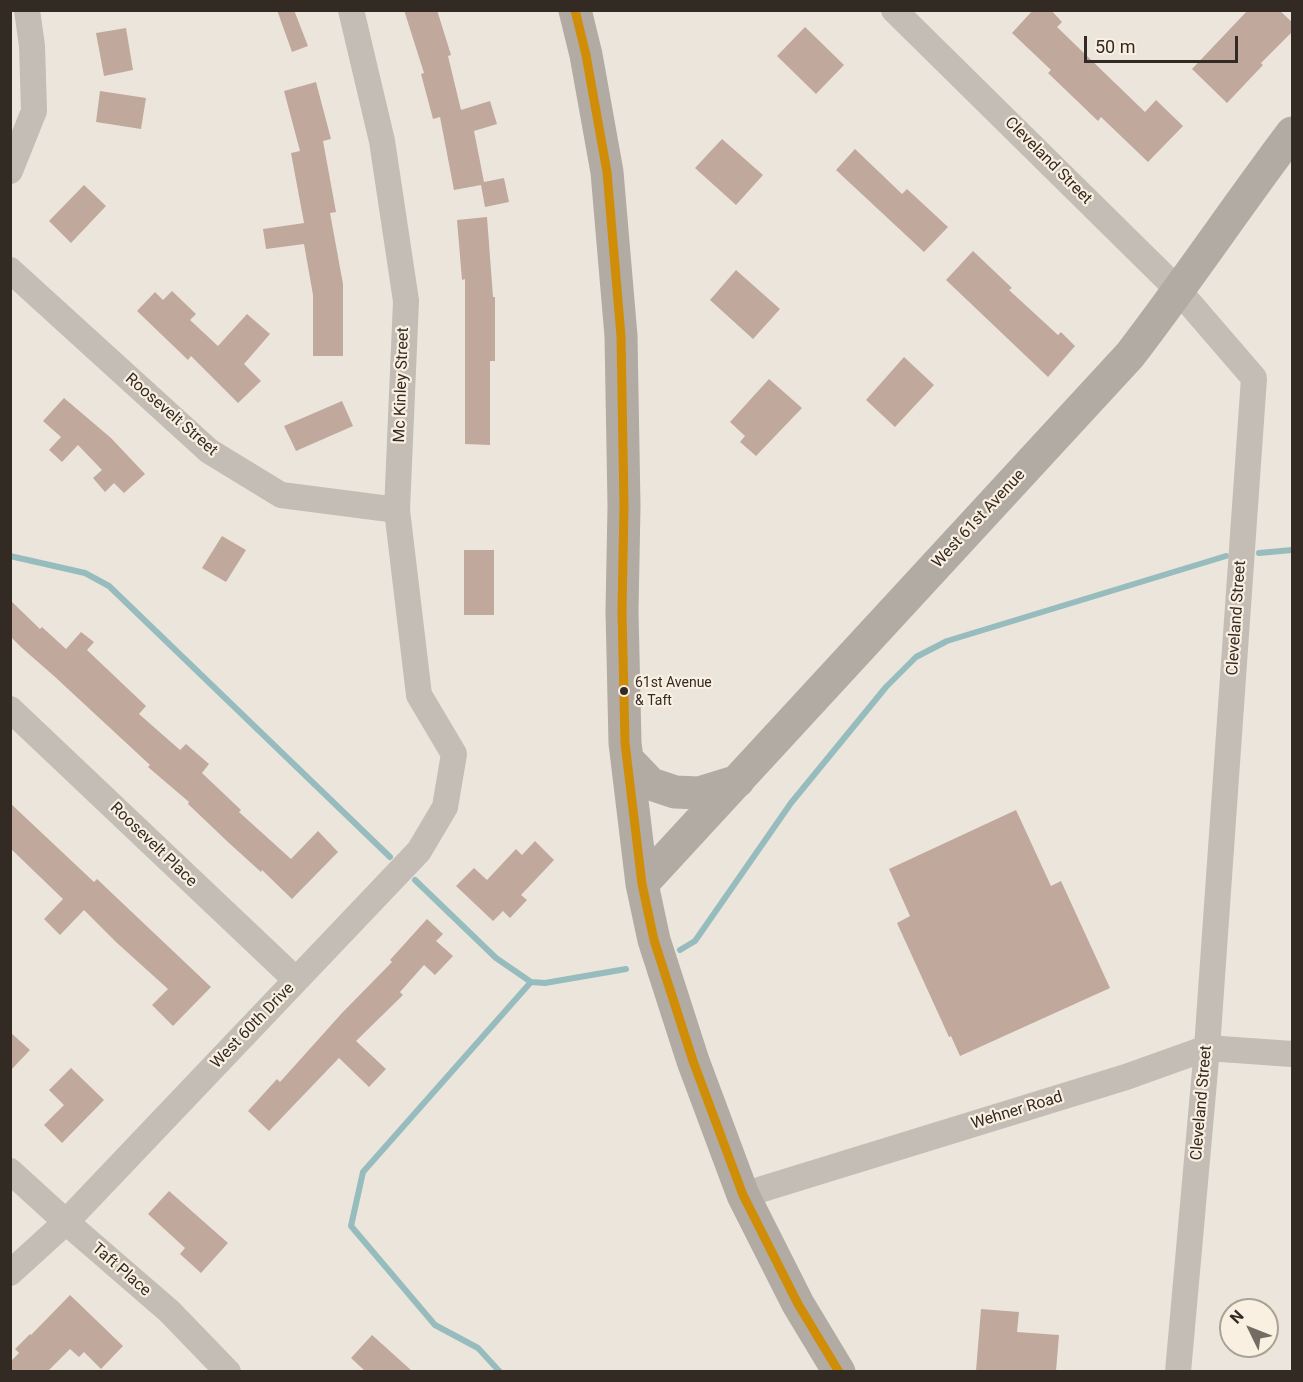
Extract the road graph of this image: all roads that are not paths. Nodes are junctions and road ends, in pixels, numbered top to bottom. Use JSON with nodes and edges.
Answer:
{"nodes":[{"id":1,"x":27,"y":10,"type":"edge"},
{"id":2,"x":351,"y":10,"type":"edge"},
{"id":3,"x":575,"y":10,"type":"edge"},
{"id":4,"x":905,"y":14,"type":"edge"},
{"id":5,"x":1293,"y":133,"type":"edge"},
{"id":6,"x":10,"y":171,"type":"edge"},
{"id":7,"x":10,"y":270,"type":"edge"},
{"id":8,"x":1179,"y":291,"type":"junction"},
{"id":9,"x":397,"y":510,"type":"junction"},
{"id":10,"x":10,"y":710,"type":"edge"},
{"id":11,"x":454,"y":754,"type":"joint"},
{"id":12,"x":627,"y":759,"type":"junction"},
{"id":13,"x":738,"y":781,"type":"junction"},
{"id":14,"x":642,"y":884,"type":"junction"},
{"id":15,"x":296,"y":980,"type":"junction"},
{"id":16,"x":1207,"y":1048,"type":"junction"},
{"id":17,"x":1293,"y":1054,"type":"edge"},
{"id":18,"x":10,"y":1170,"type":"edge"},
{"id":19,"x":743,"y":1195,"type":"junction"},
{"id":20,"x":66,"y":1222,"type":"junction"},
{"id":21,"x":10,"y":1273,"type":"edge"},
{"id":22,"x":228,"y":1371,"type":"edge"},
{"id":23,"x":839,"y":1371,"type":"edge"},
{"id":24,"x":1178,"y":1371,"type":"edge"}],
"edges":[{"from":1,"to":6,"type":"street"},
{"from":2,"to":9,"type":"street","name":"Mc Kinley Street"},
{"from":3,"to":12,"type":"main road"},
{"from":4,"to":8,"type":"street","name":"Cleveland Street"},
{"from":5,"to":8,"type":"main road","name":"West 61st Avenue"},
{"from":7,"to":9,"type":"street","name":"Roosevelt Street"},
{"from":8,"to":13,"type":"main road","name":"West 61st Avenue"},
{"from":8,"to":16,"type":"street","name":"Cleveland Street"},
{"from":9,"to":11,"type":"street","name":"Mc Kinley Street"},
{"from":10,"to":15,"type":"street","name":"Roosevelt Place"},
{"from":11,"to":15,"type":"street","name":"West 60th Drive"},
{"from":12,"to":13,"type":"main road"},
{"from":12,"to":14,"type":"main road"},
{"from":13,"to":14,"type":"main road","name":"West 61st Avenue"},
{"from":14,"to":19,"type":"main road"},
{"from":15,"to":20,"type":"street","name":"West 60th Drive"},
{"from":16,"to":17,"type":"street","name":"Wehner Road"},
{"from":16,"to":19,"type":"street","name":"Wehner Road"},
{"from":16,"to":24,"type":"street","name":"Cleveland Street"},
{"from":18,"to":20,"type":"street","name":"Taft Place"},
{"from":19,"to":23,"type":"main road"},
{"from":20,"to":21,"type":"street","name":"West 60th Drive"},
{"from":20,"to":22,"type":"street","name":"Taft Place"}]}
